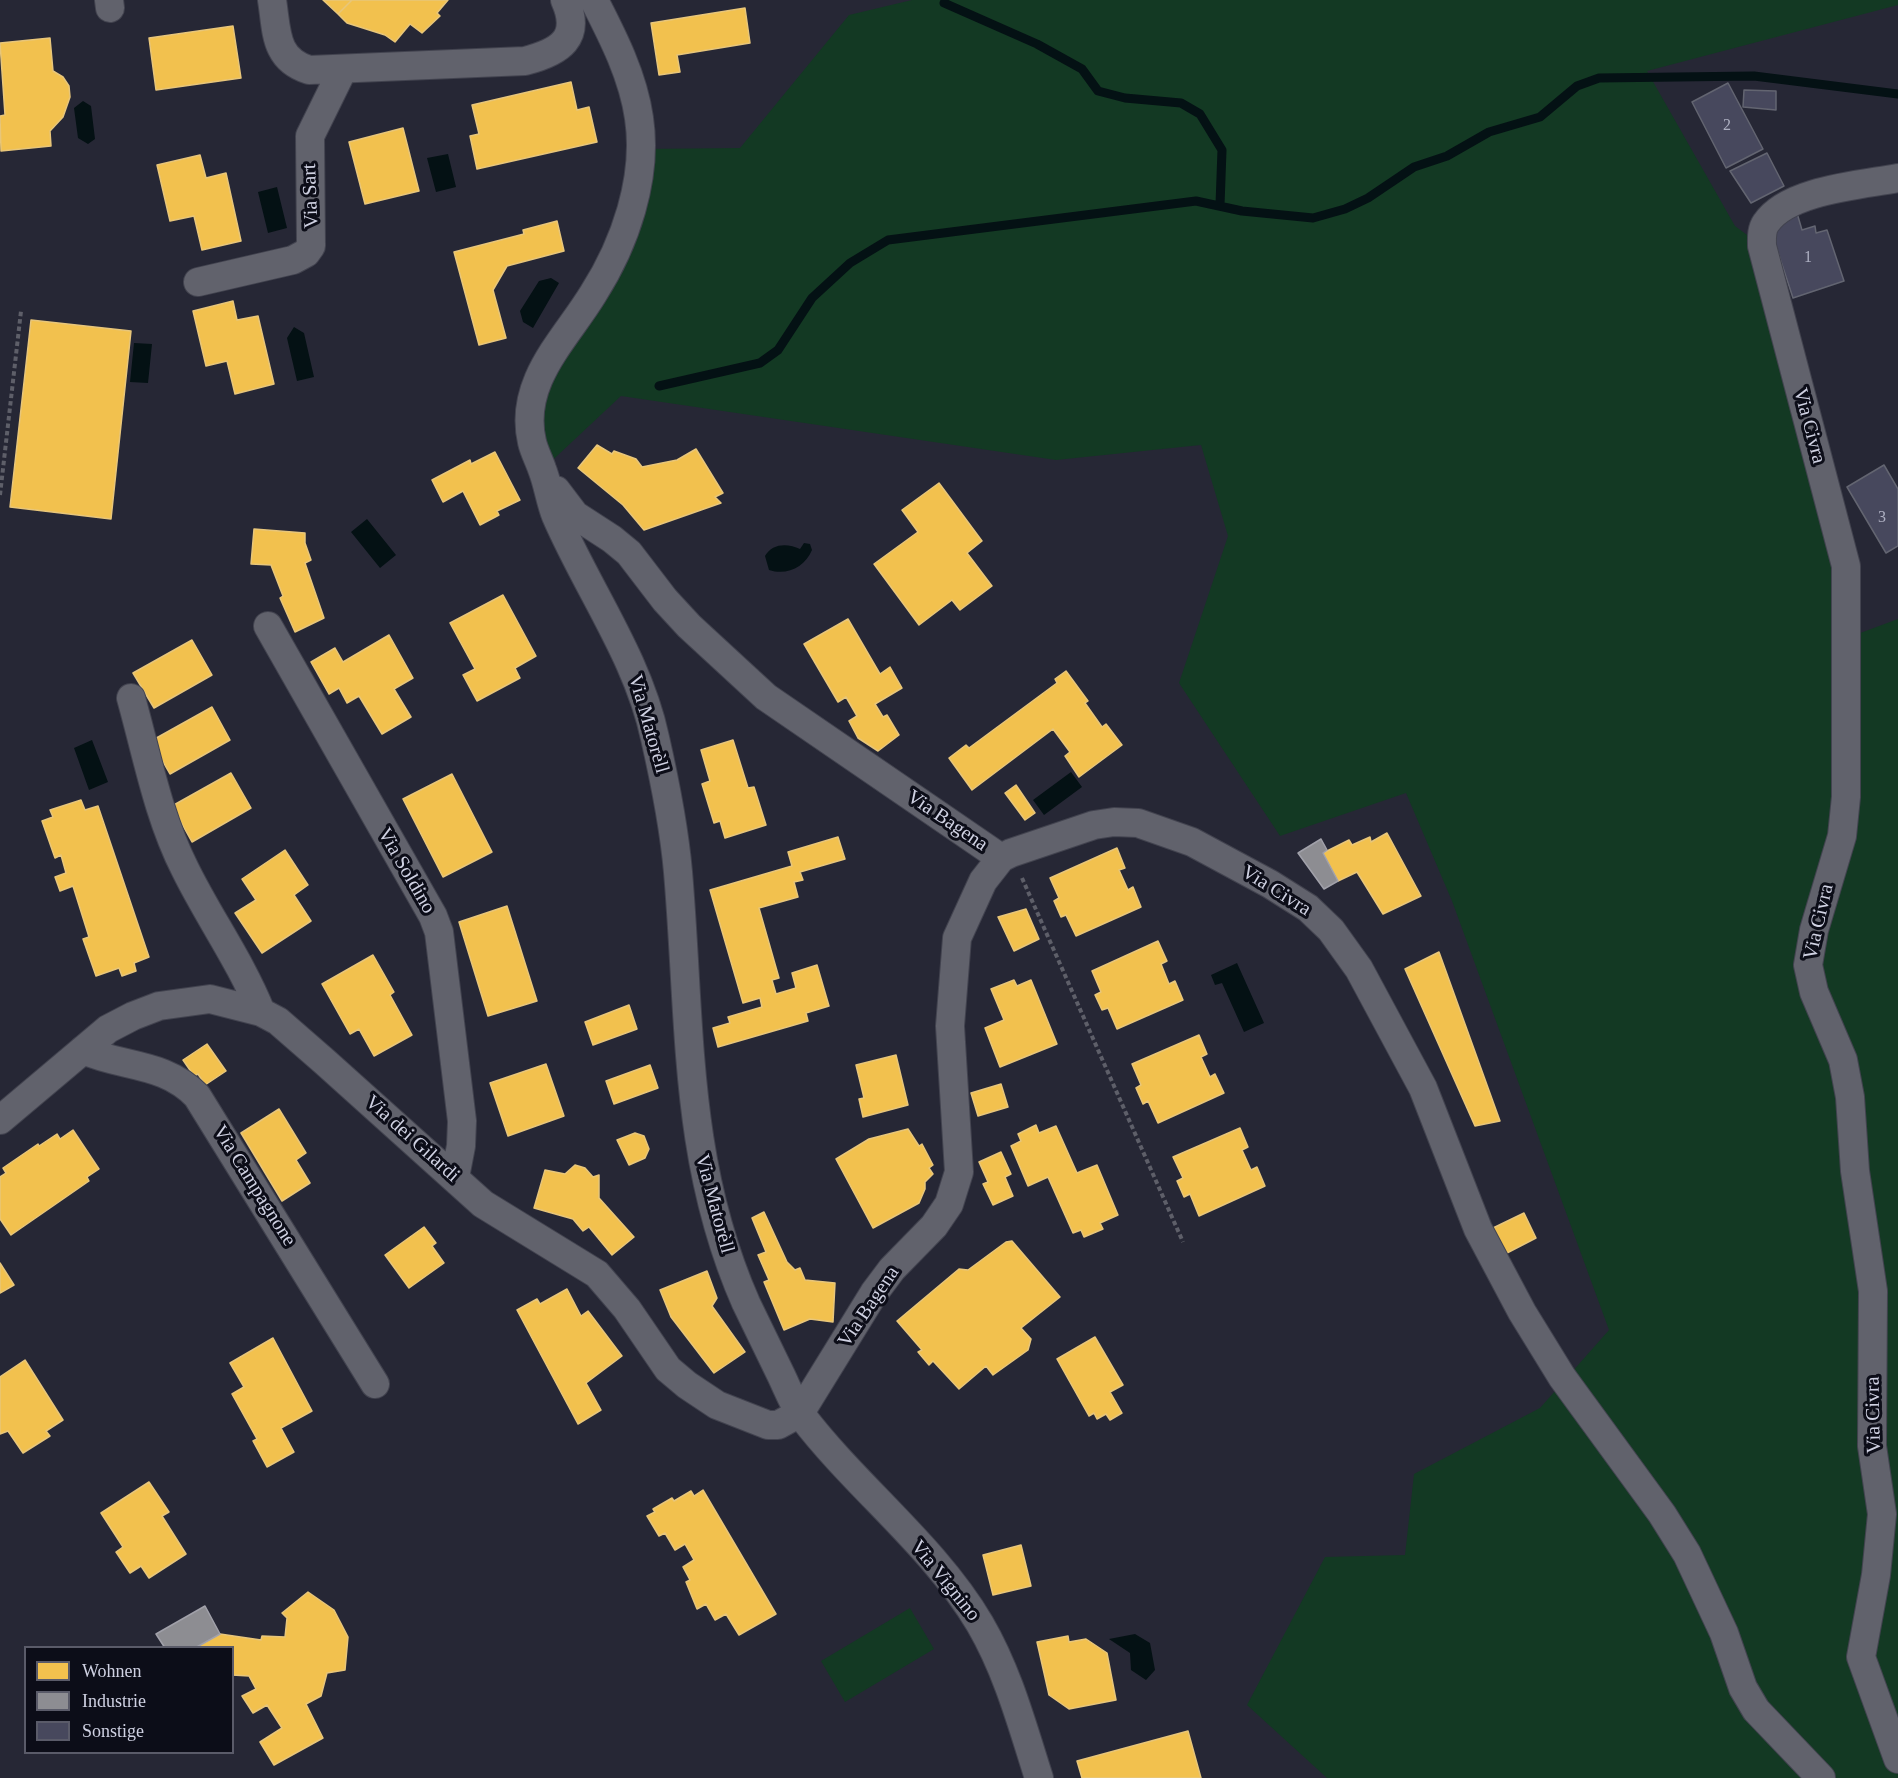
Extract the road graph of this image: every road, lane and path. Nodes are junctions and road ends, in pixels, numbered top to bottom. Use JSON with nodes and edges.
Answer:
{"nodes":[{"id":1,"x":272,"y":0,"type":"edge"},
{"id":2,"x":565,"y":0,"type":"edge"},
{"id":3,"x":594,"y":0,"type":"edge"},
{"id":4,"x":343,"y":69,"type":"junction"},
{"id":5,"x":1898,"y":178,"type":"edge"},
{"id":6,"x":198,"y":282,"type":"dead end"},
{"id":7,"x":21,"y":311,"type":"dead end"},
{"id":8,"x":543,"y":470,"type":"junction"},
{"id":9,"x":0,"y":495,"type":"edge"},
{"id":10,"x":624,"y":548,"type":"junction"},
{"id":11,"x":583,"y":568,"type":"junction"},
{"id":12,"x":268,"y":626,"type":"dead end"},
{"id":13,"x":131,"y":698,"type":"dead end"},
{"id":14,"x":1006,"y":855,"type":"junction"},
{"id":15,"x":261,"y":1011,"type":"junction"},
{"id":16,"x":83,"y":1050,"type":"junction"},
{"id":17,"x":0,"y":1120,"type":"edge"},
{"id":18,"x":455,"y":1178,"type":"junction"},
{"id":19,"x":1183,"y":1242,"type":"dead end"},
{"id":20,"x":375,"y":1384,"type":"dead end"},
{"id":21,"x":800,"y":1413,"type":"junction"},
{"id":22,"x":1898,"y":1759,"type":"edge"},
{"id":23,"x":1039,"y":1778,"type":"edge"},
{"id":24,"x":1821,"y":1778,"type":"edge"}],
"edges":[{"from":1,"to":4,"type":"street"},
{"from":2,"to":4,"type":"street"},
{"from":3,"to":8,"type":"street","name":"Via Matorèll"},
{"from":4,"to":6,"type":"street","name":"Via Sart"},
{"from":5,"to":22,"type":"street","name":"Via Civra"},
{"from":7,"to":9,"type":"path"},
{"from":8,"to":10,"type":"street","name":"Via Bagena"},
{"from":8,"to":11,"type":"street","name":"Via Matorèll"},
{"from":10,"to":11,"type":"street"},
{"from":10,"to":14,"type":"street","name":"Via Bagena"},
{"from":11,"to":21,"type":"street","name":"Via Matorèll"},
{"from":12,"to":18,"type":"street","name":"Via Soldino"},
{"from":13,"to":15,"type":"street"},
{"from":14,"to":19,"type":"path"},
{"from":14,"to":21,"type":"street","name":"Via Bagena"},
{"from":14,"to":24,"type":"street","name":"Via Civra"},
{"from":15,"to":16,"type":"street","name":"Via dei Gilardi"},
{"from":15,"to":18,"type":"street","name":"Via dei Gilardi"},
{"from":16,"to":17,"type":"street","name":"Via dei Gilardi"},
{"from":16,"to":20,"type":"street","name":"Via Campagnone"},
{"from":18,"to":21,"type":"street","name":"Via dei Gilardi"},
{"from":21,"to":23,"type":"street","name":"Via Vignino"}]}
